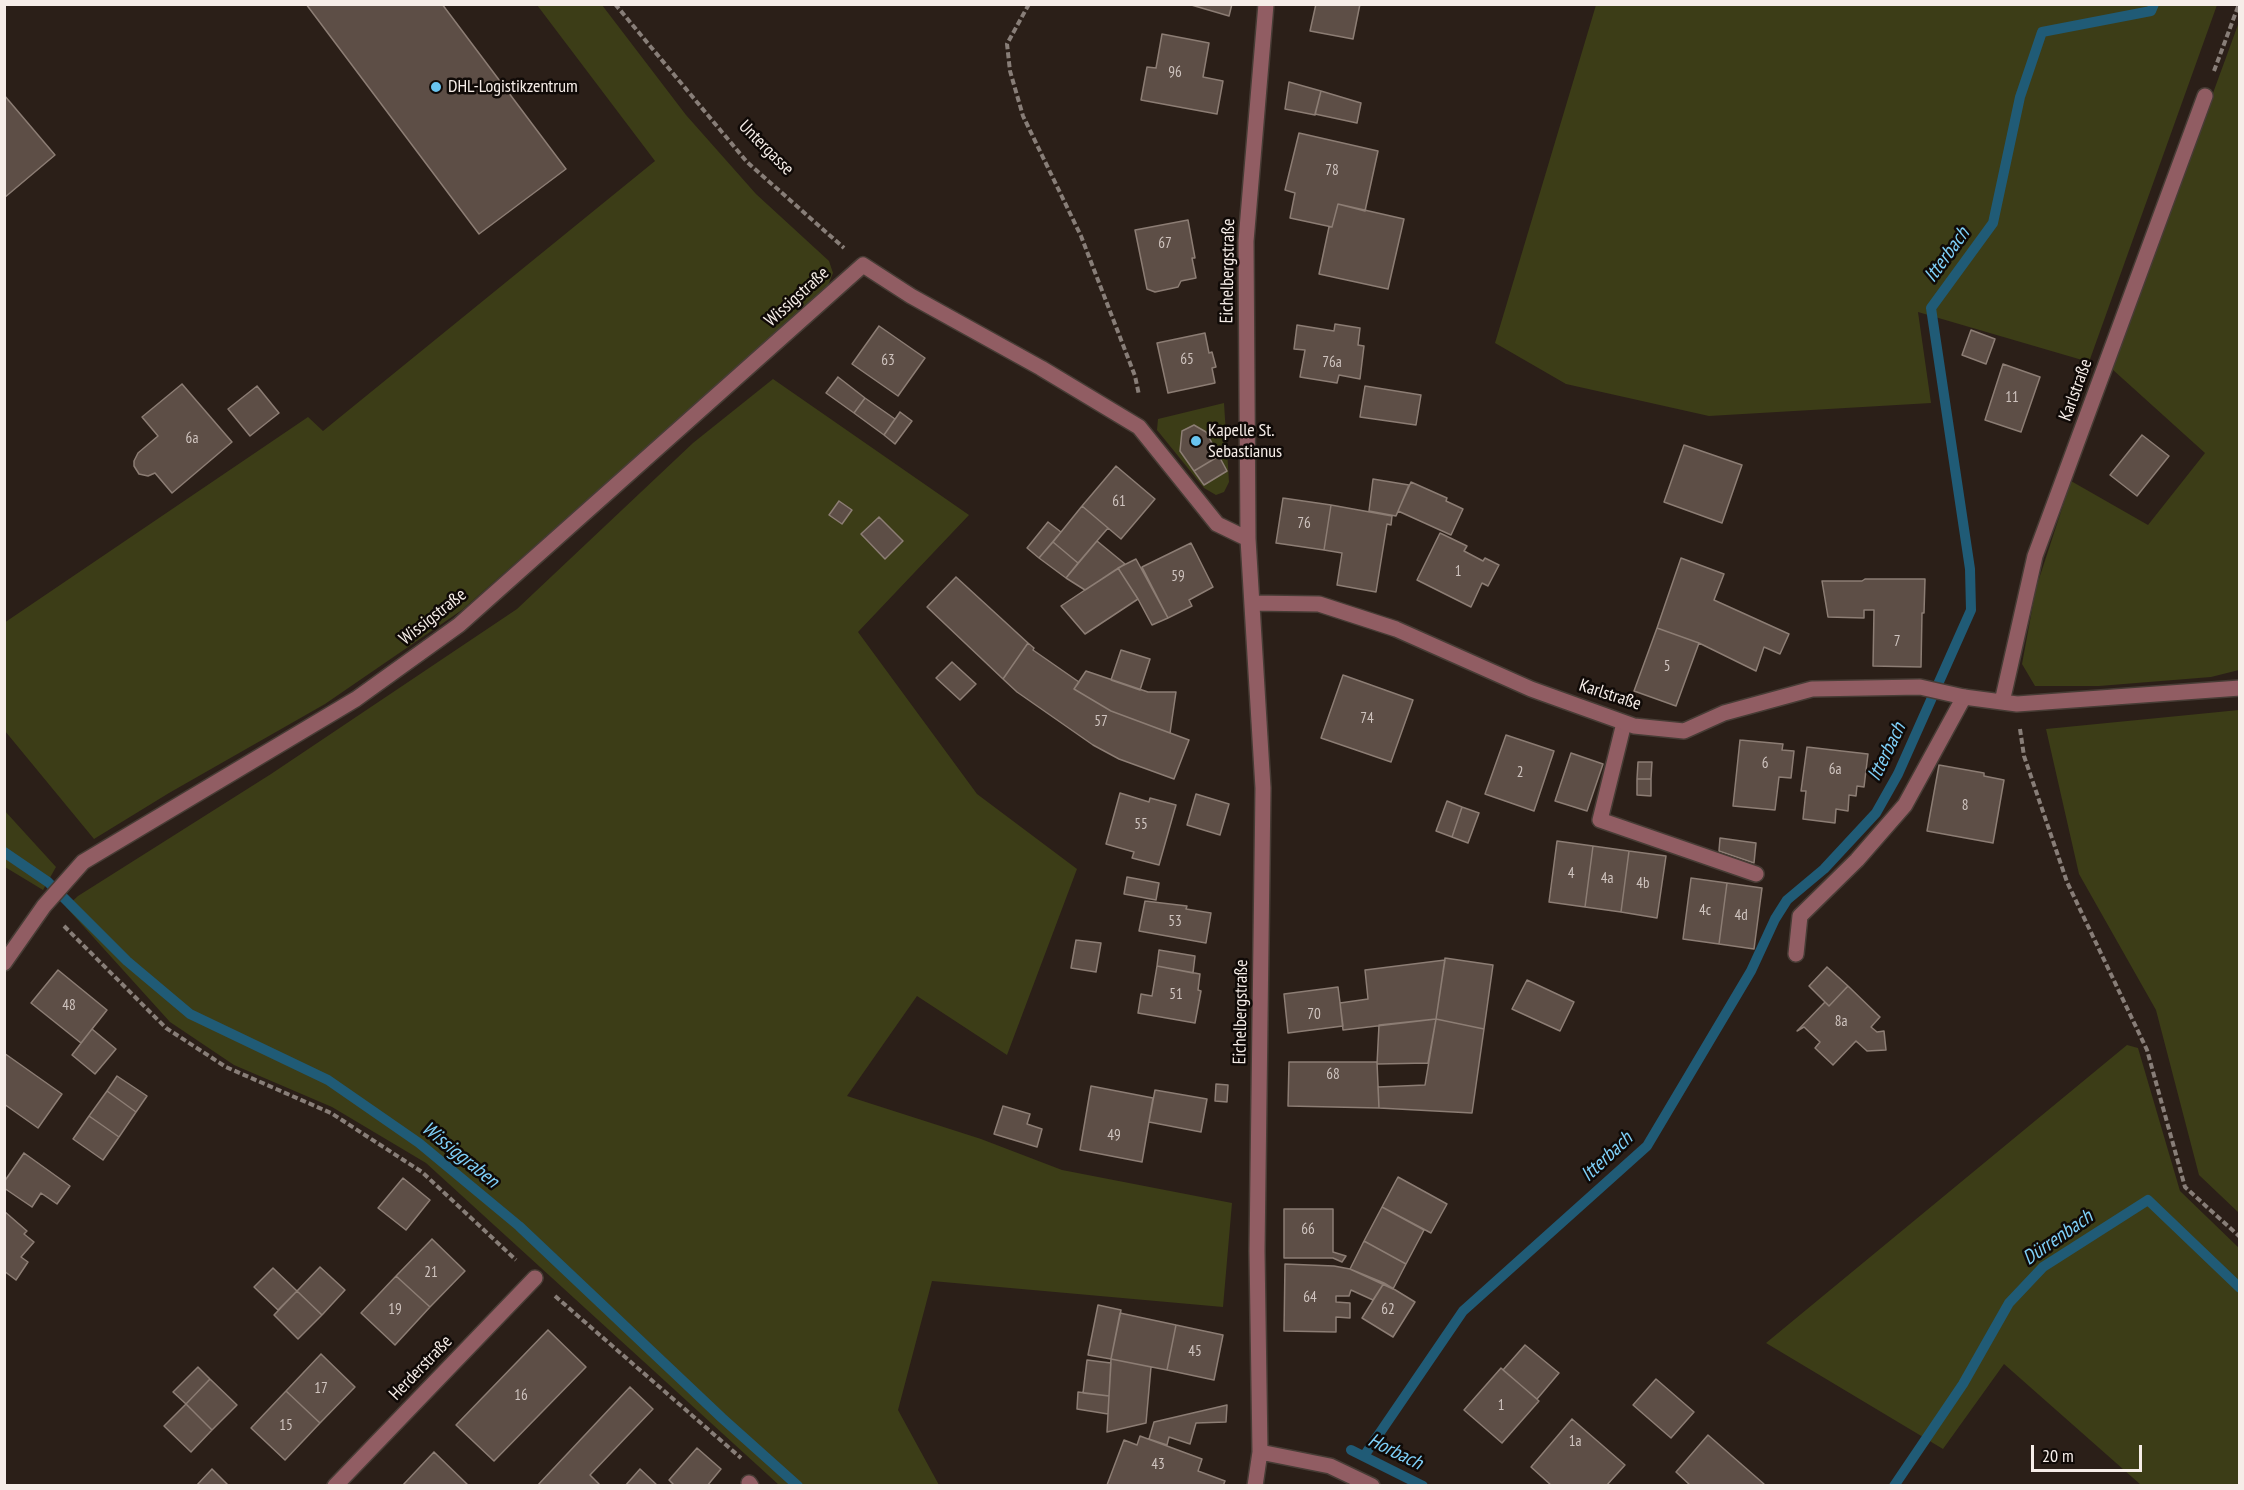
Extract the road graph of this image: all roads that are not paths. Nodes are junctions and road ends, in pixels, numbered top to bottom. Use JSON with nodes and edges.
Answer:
{"nodes":[{"id":1,"x":1266,"y":4,"type":"edge"},
{"id":2,"x":2205,"y":96,"type":"road end"},
{"id":3,"x":1248,"y":539,"type":"junction"},
{"id":4,"x":1252,"y":603,"type":"junction"},
{"id":5,"x":2240,"y":688,"type":"edge"},
{"id":6,"x":1964,"y":697,"type":"junction"},
{"id":7,"x":2009,"y":703,"type":"junction"},
{"id":8,"x":1624,"y":723,"type":"junction"},
{"id":9,"x":1756,"y":874,"type":"dead end"},
{"id":10,"x":1796,"y":954,"type":"dead end"},
{"id":11,"x":4,"y":963,"type":"edge"},
{"id":12,"x":535,"y":1278,"type":"road end"},
{"id":13,"x":1260,"y":1452,"type":"junction"},
{"id":14,"x":335,"y":1485,"type":"edge"},
{"id":15,"x":1255,"y":1485,"type":"edge"},
{"id":16,"x":1372,"y":1485,"type":"edge"}],
"edges":[{"from":1,"to":3,"type":"street","name":"Eichelbergstraße"},
{"from":2,"to":7,"type":"street","name":"Karlstraße"},
{"from":3,"to":4,"type":"street","name":"Eichelbergstraße"},
{"from":3,"to":11,"type":"street","name":"Wissigstraße"},
{"from":4,"to":8,"type":"street","name":"Karlstraße"},
{"from":4,"to":13,"type":"street","name":"Eichelbergstraße"},
{"from":5,"to":7,"type":"street","name":"Karlstraße"},
{"from":6,"to":7,"type":"street","name":"Karlstraße"},
{"from":6,"to":8,"type":"street","name":"Karlstraße"},
{"from":6,"to":10,"type":"street"},
{"from":8,"to":9,"type":"street"},
{"from":12,"to":14,"type":"street","name":"Herderstraße"},
{"from":13,"to":15,"type":"street","name":"Eichelbergstraße"},
{"from":13,"to":16,"type":"street"}]}
